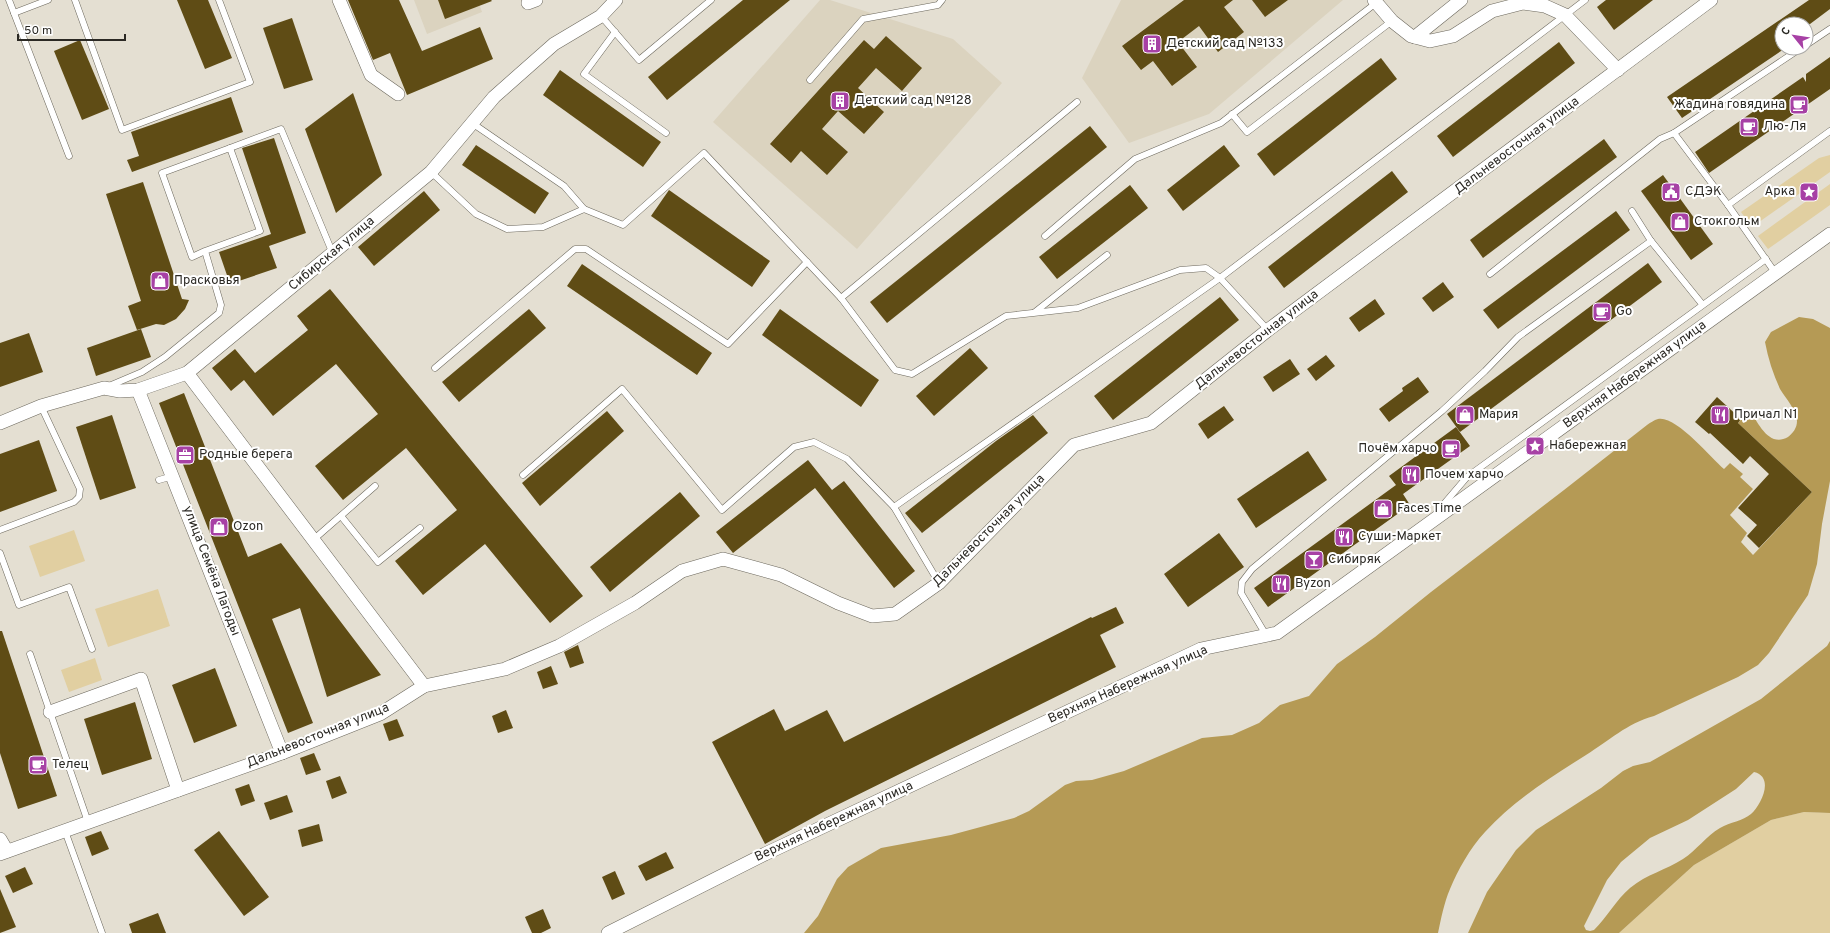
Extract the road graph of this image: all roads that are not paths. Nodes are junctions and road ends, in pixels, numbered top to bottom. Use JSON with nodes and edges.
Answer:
{"nodes":[{"id":1,"x":9,"y":0,"type":"edge"},
{"id":2,"x":48,"y":0,"type":"edge"},
{"id":3,"x":74,"y":0,"type":"edge"},
{"id":4,"x":220,"y":0,"type":"edge"},
{"id":5,"x":339,"y":0,"type":"edge"},
{"id":6,"x":616,"y":0,"type":"edge"},
{"id":7,"x":711,"y":0,"type":"edge"},
{"id":8,"x":942,"y":0,"type":"edge"},
{"id":9,"x":1461,"y":0,"type":"edge"},
{"id":10,"x":1585,"y":0,"type":"edge"},
{"id":11,"x":1711,"y":0,"type":"edge"},
{"id":12,"x":1375,"y":1,"type":"edge"},
{"id":13,"x":14,"y":13,"type":"junction"},
{"id":14,"x":1565,"y":15,"type":"junction"},
{"id":15,"x":601,"y":16,"type":"junction"},
{"id":16,"x":1392,"y":21,"type":"junction"},
{"id":17,"x":1830,"y":29,"type":"edge"},
{"id":18,"x":615,"y":32,"type":"junction"},
{"id":19,"x":1416,"y":37,"type":"junction"},
{"id":20,"x":1814,"y":40,"type":"edge"},
{"id":21,"x":1789,"y":56,"type":"edge"},
{"id":22,"x":1618,"y":70,"type":"junction"},
{"id":23,"x":810,"y":80,"type":"dead end"},
{"id":24,"x":398,"y":94,"type":"dead end"},
{"id":25,"x":1076,"y":102,"type":"dead end"},
{"id":26,"x":1232,"y":114,"type":"junction"},
{"id":27,"x":472,"y":122,"type":"junction"},
{"id":28,"x":1830,"y":131,"type":"edge"},
{"id":29,"x":666,"y":133,"type":"dead end"},
{"id":30,"x":1674,"y":133,"type":"junction"},
{"id":31,"x":230,"y":148,"type":"junction"},
{"id":32,"x":68,"y":156,"type":"dead end"},
{"id":33,"x":431,"y":172,"type":"junction"},
{"id":34,"x":1728,"y":205,"type":"junction"},
{"id":35,"x":584,"y":209,"type":"junction"},
{"id":36,"x":1632,"y":211,"type":"dead end"},
{"id":37,"x":1830,"y":234,"type":"edge"},
{"id":38,"x":1045,"y":236,"type":"dead end"},
{"id":39,"x":1651,"y":241,"type":"junction"},
{"id":40,"x":205,"y":251,"type":"junction"},
{"id":41,"x":333,"y":254,"type":"junction"},
{"id":42,"x":1107,"y":255,"type":"dead end"},
{"id":43,"x":1766,"y":259,"type":"junction"},
{"id":44,"x":807,"y":262,"type":"junction"},
{"id":45,"x":1490,"y":274,"type":"dead end"},
{"id":46,"x":1776,"y":274,"type":"junction"},
{"id":47,"x":1220,"y":278,"type":"junction"},
{"id":48,"x":841,"y":298,"type":"junction"},
{"id":49,"x":1702,"y":304,"type":"junction"},
{"id":50,"x":1034,"y":313,"type":"junction"},
{"id":51,"x":1268,"y":330,"type":"junction"},
{"id":52,"x":436,"y":368,"type":"dead end"},
{"id":53,"x":187,"y":373,"type":"junction"},
{"id":54,"x":104,"y":388,"type":"junction"},
{"id":55,"x":138,"y":390,"type":"junction"},
{"id":56,"x":42,"y":406,"type":"junction"},
{"id":57,"x":0,"y":422,"type":"edge"},
{"id":58,"x":523,"y":474,"type":"dead end"},
{"id":59,"x":173,"y":476,"type":"junction"},
{"id":60,"x":158,"y":480,"type":"dead end"},
{"id":61,"x":375,"y":486,"type":"dead end"},
{"id":62,"x":894,"y":507,"type":"junction"},
{"id":63,"x":341,"y":516,"type":"junction"},
{"id":64,"x":420,"y":528,"type":"dead end"},
{"id":65,"x":1422,"y":529,"type":"junction"},
{"id":66,"x":0,"y":530,"type":"edge"},
{"id":67,"x":313,"y":540,"type":"junction"},
{"id":68,"x":0,"y":553,"type":"edge"},
{"id":69,"x":939,"y":583,"type":"junction"},
{"id":70,"x":1266,"y":636,"type":"junction"},
{"id":71,"x":92,"y":649,"type":"dead end"},
{"id":72,"x":30,"y":654,"type":"dead end"},
{"id":73,"x":424,"y":686,"type":"junction"},
{"id":74,"x":50,"y":712,"type":"junction"},
{"id":75,"x":282,"y":753,"type":"junction"},
{"id":76,"x":178,"y":790,"type":"junction"},
{"id":77,"x":88,"y":822,"type":"junction"},
{"id":78,"x":65,"y":831,"type":"junction"},
{"id":79,"x":0,"y":839,"type":"edge"},
{"id":80,"x":4,"y":852,"type":"edge"},
{"id":81,"x":102,"y":933,"type":"edge"},
{"id":82,"x":608,"y":933,"type":"edge"}],
"edges":[{"from":1,"to":13,"type":"lane"},
{"from":2,"to":13,"type":"lane"},
{"from":3,"to":4,"type":"lane"},
{"from":5,"to":24,"type":"street"},
{"from":6,"to":15,"type":"street","name":"Сибирская улица"},
{"from":7,"to":18,"type":"lane"},
{"from":8,"to":23,"type":"lane"},
{"from":9,"to":19,"type":"street"},
{"from":10,"to":14,"type":"lane"},
{"from":11,"to":22,"type":"street","name":"Дальневосточная улица"},
{"from":12,"to":16,"type":"street"},
{"from":12,"to":26,"type":"lane"},
{"from":13,"to":32,"type":"lane"},
{"from":14,"to":19,"type":"street"},
{"from":14,"to":22,"type":"street"},
{"from":14,"to":47,"type":"lane"},
{"from":15,"to":18,"type":"lane"},
{"from":15,"to":27,"type":"street","name":"Сибирская улица"},
{"from":16,"to":19,"type":"street"},
{"from":16,"to":26,"type":"lane"},
{"from":17,"to":20,"type":"lane"},
{"from":18,"to":29,"type":"lane"},
{"from":21,"to":30,"type":"lane"},
{"from":22,"to":51,"type":"street","name":"Дальневосточная улица"},
{"from":25,"to":48,"type":"lane"},
{"from":26,"to":38,"type":"lane"},
{"from":27,"to":33,"type":"street","name":"Сибирская улица"},
{"from":27,"to":35,"type":"lane"},
{"from":28,"to":34,"type":"lane"},
{"from":30,"to":34,"type":"lane"},
{"from":30,"to":45,"type":"lane"},
{"from":31,"to":40,"type":"lane"},
{"from":31,"to":40,"type":"lane"},
{"from":31,"to":41,"type":"lane"},
{"from":33,"to":35,"type":"lane"},
{"from":33,"to":41,"type":"street","name":"Сибирская улица"},
{"from":34,"to":43,"type":"lane"},
{"from":35,"to":44,"type":"lane"},
{"from":36,"to":39,"type":"lane"},
{"from":37,"to":46,"type":"street","name":"Верхняя Набережная улица"},
{"from":39,"to":49,"type":"lane"},
{"from":39,"to":70,"type":"lane"},
{"from":40,"to":54,"type":"lane"},
{"from":41,"to":53,"type":"street","name":"Сибирская улица"},
{"from":42,"to":50,"type":"lane"},
{"from":43,"to":46,"type":"lane"},
{"from":43,"to":49,"type":"lane"},
{"from":44,"to":48,"type":"lane"},
{"from":44,"to":52,"type":"lane"},
{"from":46,"to":65,"type":"street","name":"Верхняя Набережная улица"},
{"from":47,"to":50,"type":"lane"},
{"from":47,"to":51,"type":"lane"},
{"from":47,"to":62,"type":"lane"},
{"from":48,"to":50,"type":"lane"},
{"from":49,"to":65,"type":"lane"},
{"from":51,"to":69,"type":"street","name":"Дальневосточная улица"},
{"from":53,"to":55,"type":"street","name":"Сибирская улица"},
{"from":53,"to":67,"type":"street"},
{"from":54,"to":55,"type":"street","name":"Сибирская улица"},
{"from":54,"to":56,"type":"street","name":"Сибирская улица"},
{"from":55,"to":59,"type":"street","name":"улица Семёна Лагоды"},
{"from":56,"to":57,"type":"street","name":"Сибирская улица"},
{"from":56,"to":66,"type":"lane"},
{"from":58,"to":62,"type":"lane"},
{"from":59,"to":60,"type":"lane"},
{"from":59,"to":75,"type":"street","name":"улица Семёна Лагоды"},
{"from":61,"to":63,"type":"lane"},
{"from":62,"to":69,"type":"lane"},
{"from":63,"to":64,"type":"lane"},
{"from":63,"to":67,"type":"lane"},
{"from":65,"to":70,"type":"street","name":"Верхняя Набережная улица"},
{"from":67,"to":73,"type":"street"},
{"from":68,"to":71,"type":"lane"},
{"from":69,"to":73,"type":"street","name":"Дальневосточная улица"},
{"from":70,"to":82,"type":"street","name":"Верхняя Набережная улица"},
{"from":72,"to":74,"type":"lane"},
{"from":73,"to":75,"type":"street","name":"Дальневосточная улица"},
{"from":74,"to":76,"type":"street"},
{"from":74,"to":77,"type":"lane"},
{"from":75,"to":76,"type":"street","name":"Дальневосточная улица"},
{"from":76,"to":77,"type":"street","name":"Дальневосточная улица"},
{"from":77,"to":78,"type":"street","name":"Дальневосточная улица"},
{"from":78,"to":80,"type":"street","name":"Дальневосточная улица"},
{"from":78,"to":81,"type":"lane"},
{"from":79,"to":80,"type":"street"}]}
